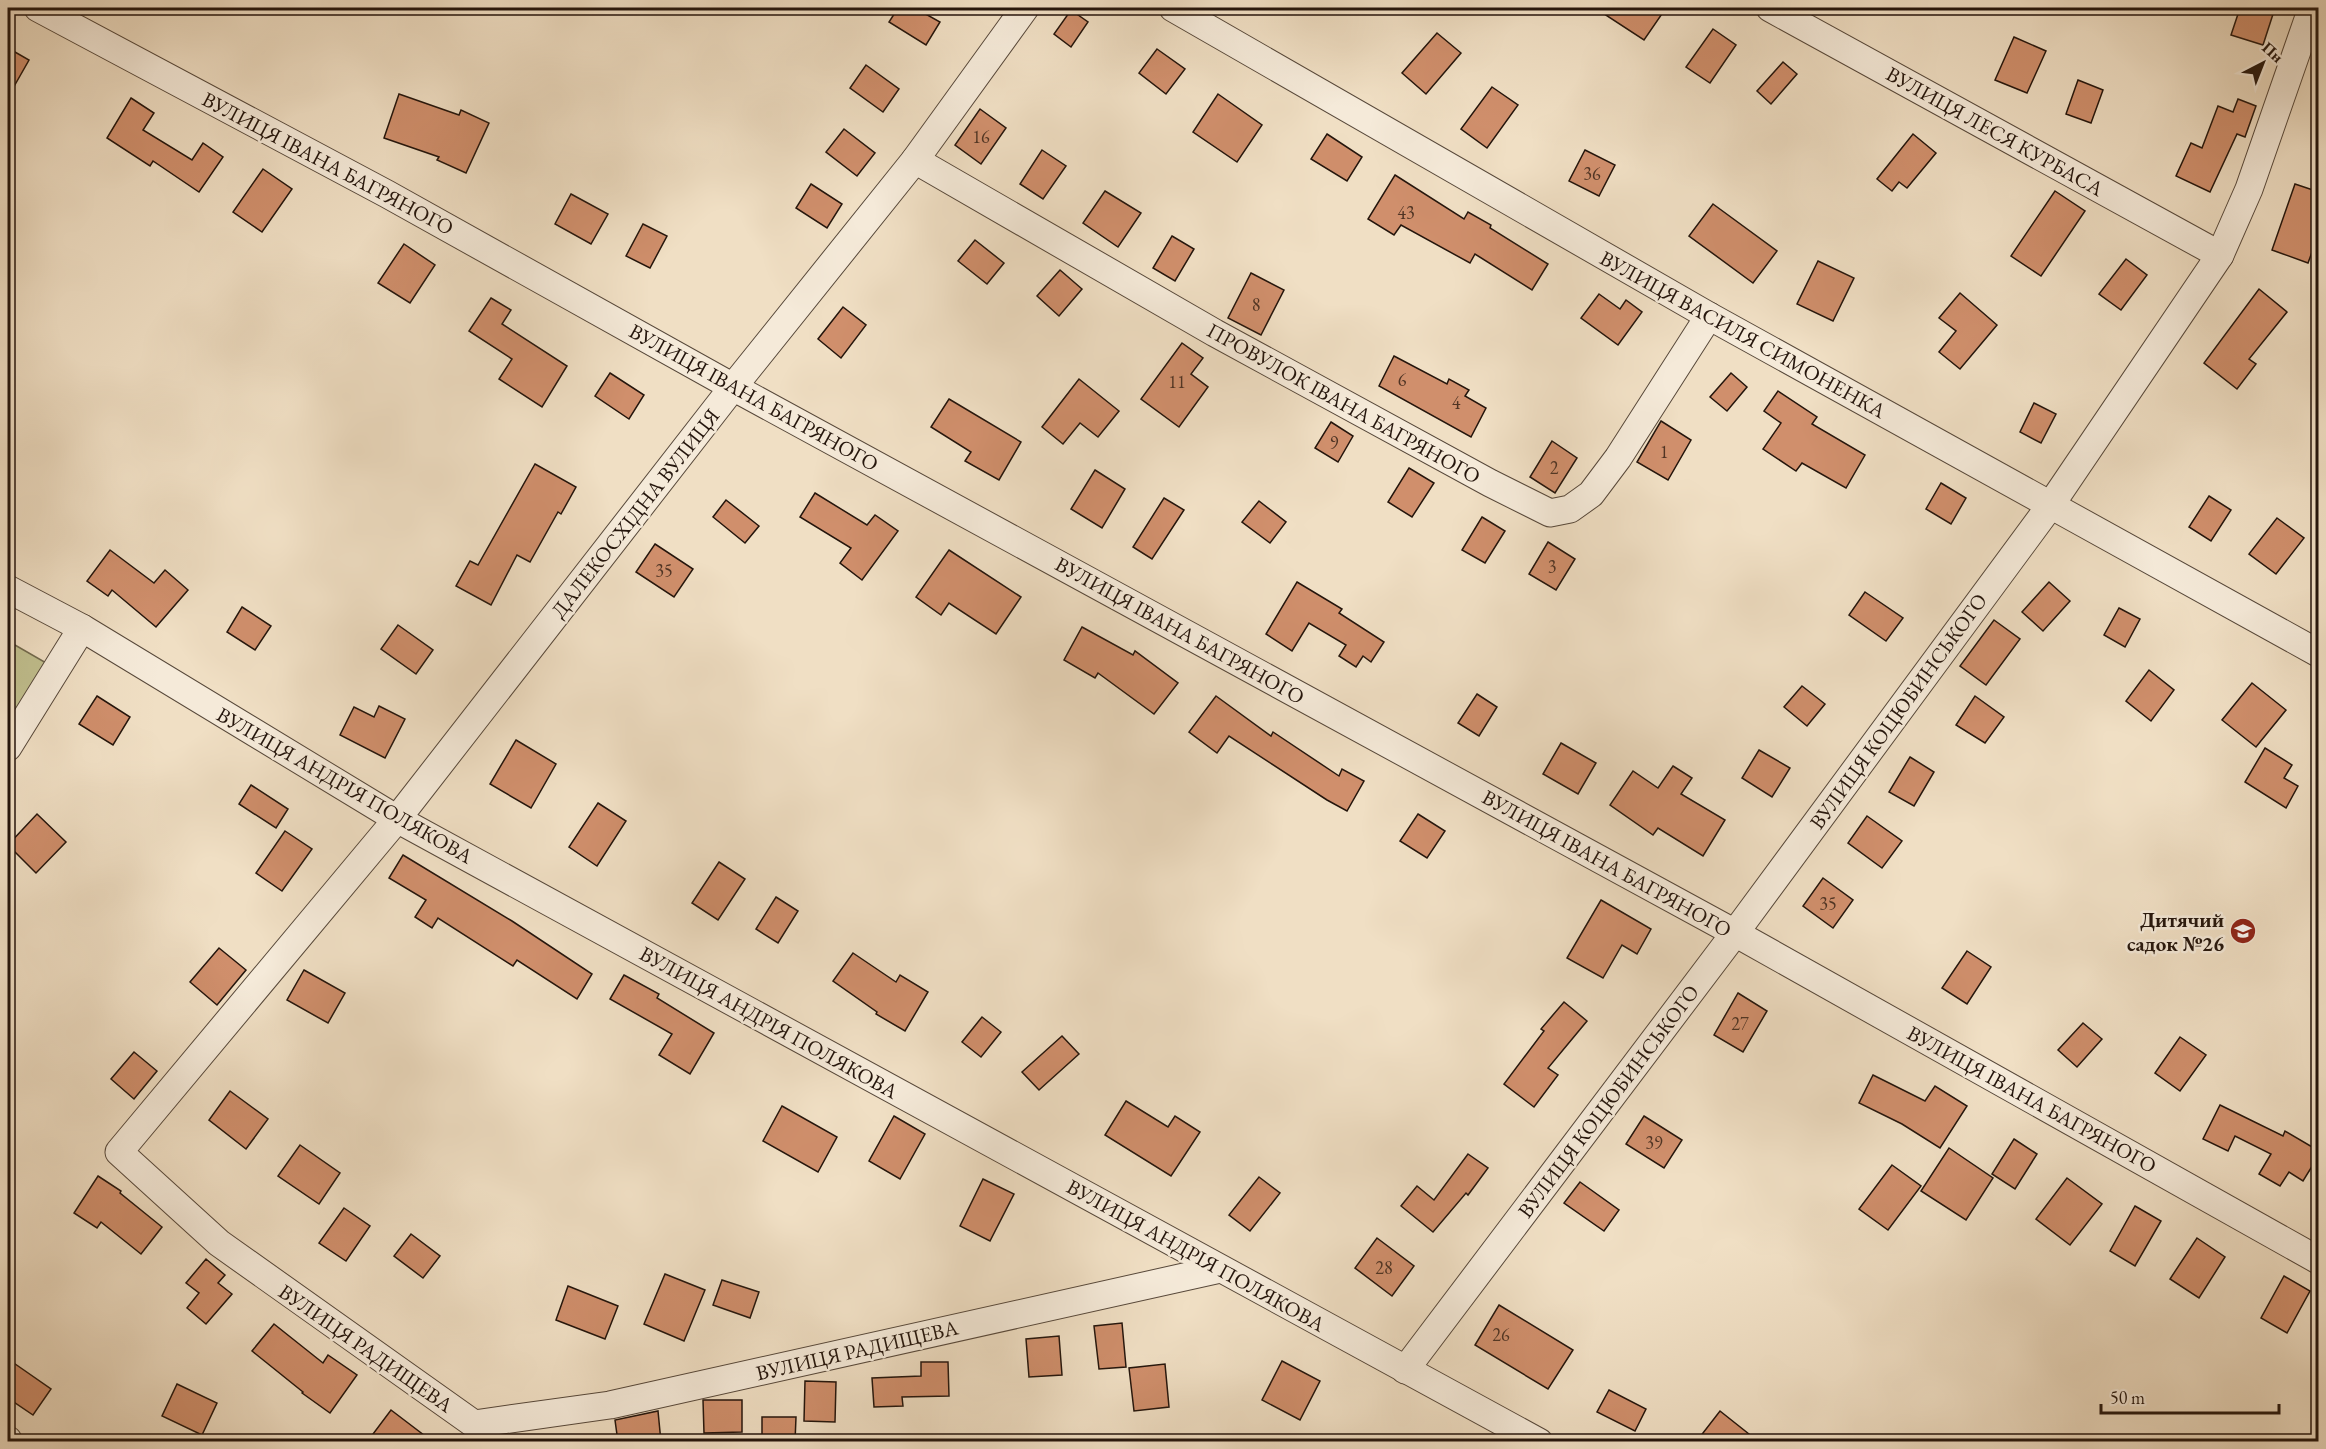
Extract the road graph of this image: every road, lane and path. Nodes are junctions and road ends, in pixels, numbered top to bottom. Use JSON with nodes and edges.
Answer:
{"nodes":[{"id":1,"x":38,"y":8,"type":"edge"},
{"id":2,"x":1025,"y":8,"type":"edge"},
{"id":3,"x":1173,"y":8,"type":"edge"},
{"id":4,"x":1770,"y":8,"type":"edge"},
{"id":5,"x":2312,"y":8,"type":"edge"},
{"id":6,"x":915,"y":160,"type":"junction"},
{"id":7,"x":2220,"y":255,"type":"junction"},
{"id":8,"x":1708,"y":316,"type":"junction"},
{"id":9,"x":733,"y":387,"type":"junction"},
{"id":10,"x":2050,"y":506,"type":"junction"},
{"id":11,"x":8,"y":589,"type":"edge"},
{"id":12,"x":82,"y":628,"type":"junction"},
{"id":13,"x":2319,"y":652,"type":"edge"},
{"id":14,"x":8,"y":747,"type":"edge"},
{"id":15,"x":397,"y":819,"type":"junction"},
{"id":16,"x":1735,"y":933,"type":"junction"},
{"id":17,"x":2319,"y":1260,"type":"edge"},
{"id":18,"x":1220,"y":1269,"type":"junction"},
{"id":19,"x":1405,"y":1370,"type":"junction"},
{"id":20,"x":1539,"y":1442,"type":"edge"}],
"edges":[{"from":1,"to":9,"type":"street","name":"ВУЛИЦЯ ІВАНА БАГРЯНОГО"},
{"from":2,"to":6,"type":"street","name":"ДАЛЕКОСХІДНА ВУЛИЦЯ"},
{"from":3,"to":8,"type":"street","name":"ВУЛИЦЯ ВАСИЛЯ СИМОНЕНКА"},
{"from":4,"to":7,"type":"street","name":"ВУЛИЦЯ ЛЕСЯ КУРБАСА"},
{"from":5,"to":7,"type":"street","name":"ВУЛИЦЯ КОЦЮБИНСЬКОГО"},
{"from":6,"to":8,"type":"street","name":"ПРОВУЛОК ІВАНА БАГРЯНОГО"},
{"from":6,"to":9,"type":"street","name":"ДАЛЕКОСХІДНА ВУЛИЦЯ"},
{"from":7,"to":10,"type":"street","name":"ВУЛИЦЯ КОЦЮБИНСЬКОГО"},
{"from":8,"to":10,"type":"street","name":"ВУЛИЦЯ ВАСИЛЯ СИМОНЕНКА"},
{"from":9,"to":15,"type":"street","name":"ДАЛЕКОСХІДНА ВУЛИЦЯ"},
{"from":9,"to":16,"type":"street","name":"ВУЛИЦЯ ІВАНА БАГРЯНОГО"},
{"from":10,"to":13,"type":"street","name":"ВУЛИЦЯ ВАСИЛЯ СИМОНЕНКА"},
{"from":10,"to":16,"type":"street","name":"ВУЛИЦЯ КОЦЮБИНСЬКОГО"},
{"from":11,"to":12,"type":"street","name":"ВУЛИЦЯ АНДРІЯ ПОЛЯКОВА"},
{"from":12,"to":14,"type":"street"},
{"from":12,"to":15,"type":"street","name":"ВУЛИЦЯ АНДРІЯ ПОЛЯКОВА"},
{"from":15,"to":18,"type":"street","name":"ВУЛИЦЯ АНДРІЯ ПОЛЯКОВА"},
{"from":15,"to":18,"type":"street","name":"ВУЛИЦЯ РАДИЩЕВА"},
{"from":16,"to":17,"type":"street","name":"ВУЛИЦЯ ІВАНА БАГРЯНОГО"},
{"from":16,"to":19,"type":"street","name":"ВУЛИЦЯ КОЦЮБИНСЬКОГО"},
{"from":18,"to":19,"type":"street","name":"ВУЛИЦЯ АНДРІЯ ПОЛЯКОВА"},
{"from":19,"to":20,"type":"street","name":"ВУЛИЦЯ АНДРІЯ ПОЛЯКОВА"}]}
